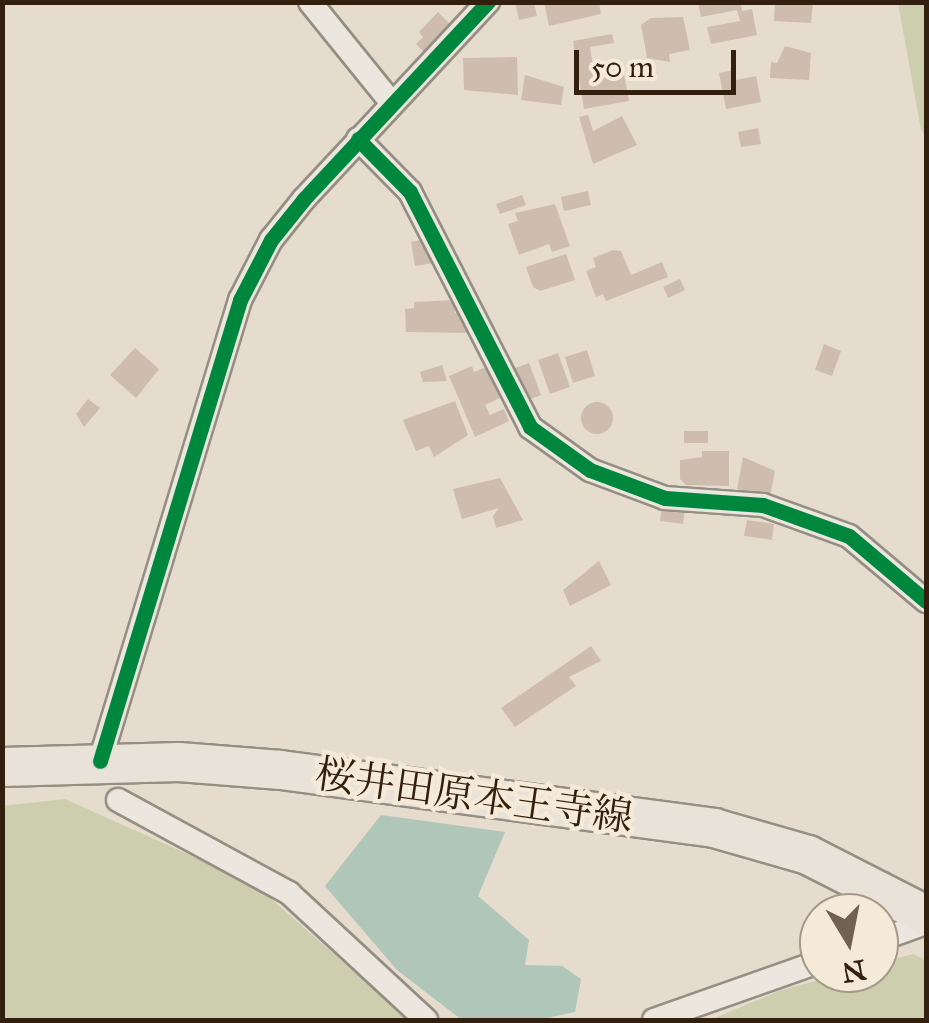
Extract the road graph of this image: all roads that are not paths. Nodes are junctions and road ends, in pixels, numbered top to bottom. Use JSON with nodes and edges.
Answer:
{"nodes":[{"id":1,"x":310,"y":2,"type":"edge"},
{"id":2,"x":488,"y":2,"type":"edge"},
{"id":3,"x":390,"y":102,"type":"junction"},
{"id":4,"x":358,"y":138,"type":"junction"},
{"id":5,"x":926,"y":600,"type":"edge"},
{"id":6,"x":100,"y":761,"type":"junction"},
{"id":7,"x":2,"y":767,"type":"edge"},
{"id":8,"x":118,"y":800,"type":"dead end"},
{"id":9,"x":926,"y":915,"type":"edge"},
{"id":10,"x":926,"y":922,"type":"edge"},
{"id":11,"x":899,"y":932,"type":"edge"},
{"id":12,"x":799,"y":969,"type":"edge"},
{"id":13,"x":426,"y":1020,"type":"edge"},
{"id":14,"x":654,"y":1020,"type":"edge"}],
"edges":[{"from":1,"to":3,"type":"street"},
{"from":2,"to":3,"type":"street"},
{"from":3,"to":4,"type":"street"},
{"from":4,"to":5,"type":"street"},
{"from":4,"to":6,"type":"street"},
{"from":6,"to":7,"type":"main road","name":"桜井田原本王寺線"},
{"from":6,"to":9,"type":"main road","name":"桜井田原本王寺線"},
{"from":8,"to":13,"type":"street"},
{"from":10,"to":11,"type":"street"},
{"from":12,"to":14,"type":"street"}]}
